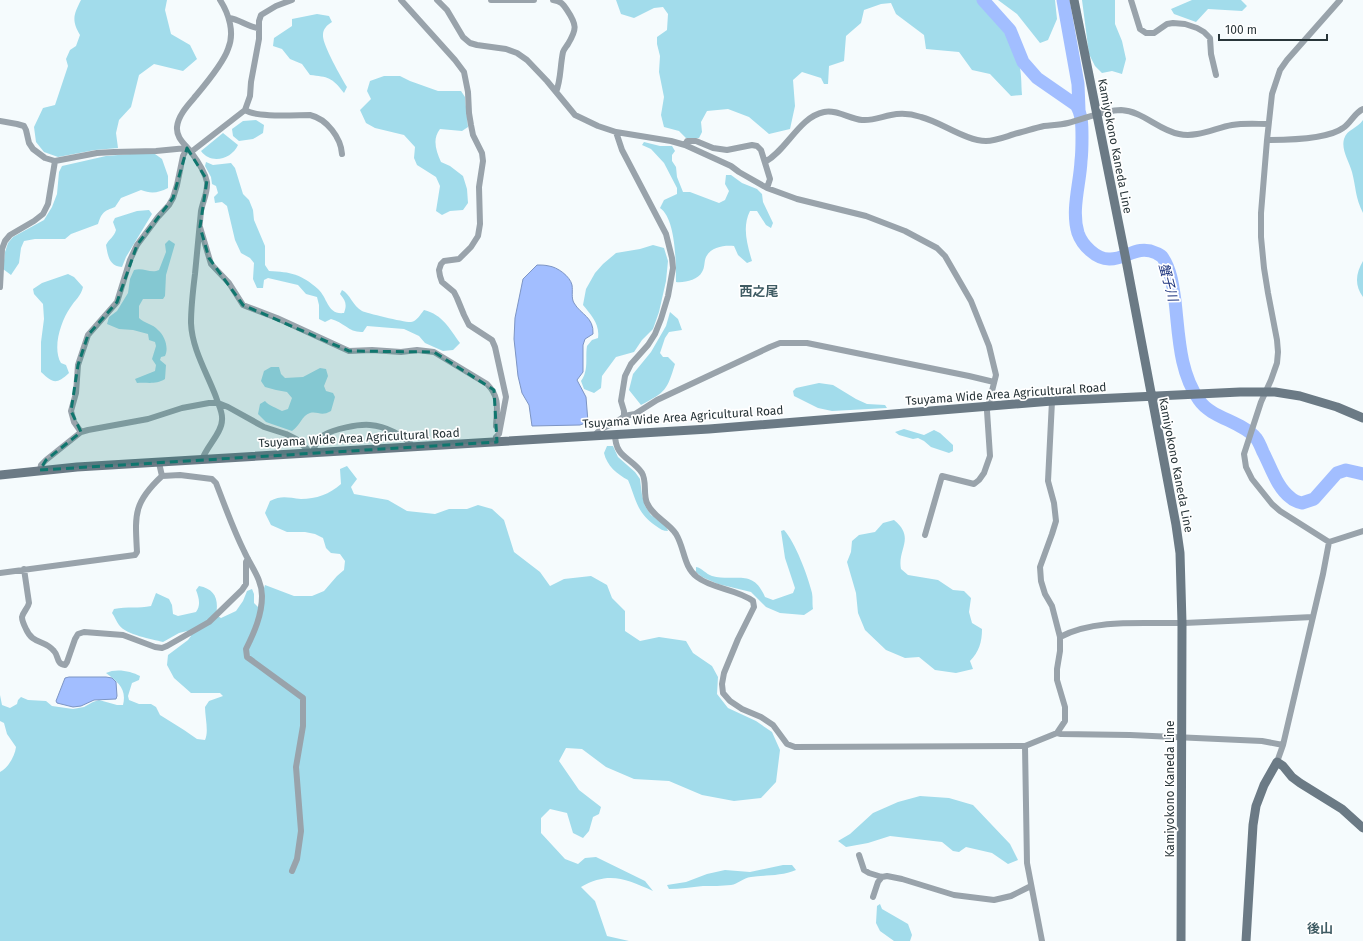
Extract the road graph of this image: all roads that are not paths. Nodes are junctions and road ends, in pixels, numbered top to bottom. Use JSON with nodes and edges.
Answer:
{"nodes":[{"id":1,"x":220,"y":0,"type":"edge"},
{"id":2,"x":292,"y":0,"type":"edge"},
{"id":3,"x":401,"y":0,"type":"edge"},
{"id":4,"x":437,"y":0,"type":"edge"},
{"id":5,"x":491,"y":0,"type":"edge"},
{"id":6,"x":534,"y":0,"type":"edge"},
{"id":7,"x":553,"y":0,"type":"edge"},
{"id":8,"x":1074,"y":0,"type":"edge"},
{"id":9,"x":1130,"y":0,"type":"edge"},
{"id":10,"x":1340,"y":0,"type":"edge"},
{"id":11,"x":229,"y":18,"type":"junction"},
{"id":12,"x":258,"y":28,"type":"junction"},
{"id":13,"x":1216,"y":75,"type":"dead end"},
{"id":14,"x":556,"y":92,"type":"junction"},
{"id":15,"x":1363,"y":109,"type":"edge"},
{"id":16,"x":245,"y":110,"type":"junction"},
{"id":17,"x":1097,"y":115,"type":"junction"},
{"id":18,"x":0,"y":121,"type":"edge"},
{"id":19,"x":1268,"y":124,"type":"junction"},
{"id":20,"x":616,"y":132,"type":"junction"},
{"id":21,"x":1267,"y":140,"type":"junction"},
{"id":22,"x":685,"y":145,"type":"junction"},
{"id":23,"x":189,"y":150,"type":"junction"},
{"id":24,"x":342,"y":154,"type":"dead end"},
{"id":25,"x":55,"y":161,"type":"junction"},
{"id":26,"x":765,"y":162,"type":"junction"},
{"id":27,"x":768,"y":188,"type":"junction"},
{"id":28,"x":200,"y":228,"type":"junction"},
{"id":29,"x":0,"y":287,"type":"edge"},
{"id":30,"x":994,"y":382,"type":"junction"},
{"id":31,"x":1266,"y":392,"type":"junction"},
{"id":32,"x":1151,"y":396,"type":"junction"},
{"id":33,"x":1052,"y":401,"type":"junction"},
{"id":34,"x":218,"y":403,"type":"junction"},
{"id":35,"x":988,"y":406,"type":"junction"},
{"id":36,"x":624,"y":416,"type":"junction"},
{"id":37,"x":1363,"y":418,"type":"edge"},
{"id":38,"x":81,"y":432,"type":"junction"},
{"id":39,"x":615,"y":434,"type":"junction"},
{"id":40,"x":595,"y":435,"type":"junction"},
{"id":41,"x":497,"y":439,"type":"junction"},
{"id":42,"x":413,"y":447,"type":"junction"},
{"id":43,"x":310,"y":453,"type":"junction"},
{"id":44,"x":202,"y":460,"type":"junction"},
{"id":45,"x":159,"y":463,"type":"junction"},
{"id":46,"x":40,"y":470,"type":"junction"},
{"id":47,"x":0,"y":475,"type":"edge"},
{"id":48,"x":162,"y":476,"type":"junction"},
{"id":49,"x":1363,"y":531,"type":"edge"},
{"id":50,"x":925,"y":535,"type":"dead end"},
{"id":51,"x":1329,"y":542,"type":"junction"},
{"id":52,"x":248,"y":559,"type":"junction"},
{"id":53,"x":24,"y":569,"type":"junction"},
{"id":54,"x":0,"y":573,"type":"edge"},
{"id":55,"x":1313,"y":617,"type":"junction"},
{"id":56,"x":1182,"y":623,"type":"junction"},
{"id":57,"x":1060,"y":637,"type":"junction"},
{"id":58,"x":1057,"y":733,"type":"junction"},
{"id":59,"x":1182,"y":737,"type":"junction"},
{"id":60,"x":1283,"y":745,"type":"junction"},
{"id":61,"x":1025,"y":746,"type":"junction"},
{"id":62,"x":1277,"y":762,"type":"junction"},
{"id":63,"x":1363,"y":828,"type":"edge"},
{"id":64,"x":860,"y":855,"type":"dead end"},
{"id":65,"x":292,"y":871,"type":"dead end"},
{"id":66,"x":882,"y":877,"type":"junction"},
{"id":67,"x":1031,"y":886,"type":"junction"},
{"id":68,"x":873,"y":897,"type":"dead end"},
{"id":69,"x":1042,"y":941,"type":"edge"},
{"id":70,"x":1181,"y":941,"type":"edge"},
{"id":71,"x":1246,"y":941,"type":"edge"}],
"edges":[{"from":1,"to":11,"type":"street"},
{"from":2,"to":12,"type":"street"},
{"from":3,"to":41,"type":"street"},
{"from":4,"to":14,"type":"street"},
{"from":5,"to":6,"type":"street"},
{"from":7,"to":14,"type":"street"},
{"from":8,"to":17,"type":"street","name":"Kamiyokono Kaneda Line"},
{"from":9,"to":13,"type":"street"},
{"from":10,"to":19,"type":"street"},
{"from":11,"to":12,"type":"street"},
{"from":11,"to":23,"type":"street"},
{"from":12,"to":16,"type":"street"},
{"from":14,"to":20,"type":"street"},
{"from":15,"to":21,"type":"street"},
{"from":16,"to":23,"type":"street"},
{"from":16,"to":24,"type":"street"},
{"from":17,"to":19,"type":"street"},
{"from":17,"to":26,"type":"street"},
{"from":17,"to":32,"type":"street","name":"Kamiyokono Kaneda Line"},
{"from":18,"to":25,"type":"street"},
{"from":19,"to":21,"type":"street"},
{"from":20,"to":22,"type":"street"},
{"from":20,"to":36,"type":"street"},
{"from":21,"to":31,"type":"street"},
{"from":22,"to":26,"type":"street"},
{"from":22,"to":27,"type":"street"},
{"from":23,"to":25,"type":"street"},
{"from":23,"to":28,"type":"street"},
{"from":23,"to":38,"type":"street"},
{"from":25,"to":29,"type":"street"},
{"from":26,"to":27,"type":"street"},
{"from":27,"to":30,"type":"street"},
{"from":28,"to":34,"type":"street"},
{"from":28,"to":41,"type":"street"},
{"from":30,"to":35,"type":"street"},
{"from":30,"to":36,"type":"street"},
{"from":31,"to":32,"type":"street","name":"Tsuyama Wide Area Agricultural Road"},
{"from":31,"to":37,"type":"street","name":"Tsuyama Wide Area Agricultural Road"},
{"from":31,"to":51,"type":"street"},
{"from":32,"to":33,"type":"street","name":"Tsuyama Wide Area Agricultural Road"},
{"from":32,"to":56,"type":"street","name":"Kamiyokono Kaneda Line"},
{"from":33,"to":35,"type":"street","name":"Tsuyama Wide Area Agricultural Road"},
{"from":33,"to":57,"type":"street"},
{"from":34,"to":38,"type":"street"},
{"from":34,"to":43,"type":"street"},
{"from":34,"to":44,"type":"street"},
{"from":35,"to":39,"type":"street","name":"Tsuyama Wide Area Agricultural Road"},
{"from":35,"to":50,"type":"street"},
{"from":36,"to":40,"type":"street"},
{"from":38,"to":46,"type":"street"},
{"from":39,"to":40,"type":"street","name":"Tsuyama Wide Area Agricultural Road"},
{"from":39,"to":61,"type":"street"},
{"from":40,"to":41,"type":"street","name":"Tsuyama Wide Area Agricultural Road"},
{"from":41,"to":42,"type":"street","name":"Tsuyama Wide Area Agricultural Road"},
{"from":42,"to":43,"type":"street","name":"Tsuyama Wide Area Agricultural Road"},
{"from":42,"to":43,"type":"street"},
{"from":43,"to":44,"type":"street","name":"Tsuyama Wide Area Agricultural Road"},
{"from":44,"to":45,"type":"street","name":"Tsuyama Wide Area Agricultural Road"},
{"from":45,"to":46,"type":"street","name":"Tsuyama Wide Area Agricultural Road"},
{"from":45,"to":48,"type":"street"},
{"from":46,"to":47,"type":"street","name":"Tsuyama Wide Area Agricultural Road"},
{"from":48,"to":52,"type":"street"},
{"from":48,"to":53,"type":"street"},
{"from":49,"to":51,"type":"street"},
{"from":51,"to":55,"type":"street"},
{"from":52,"to":53,"type":"street"},
{"from":52,"to":65,"type":"street"},
{"from":53,"to":54,"type":"street"},
{"from":55,"to":56,"type":"street"},
{"from":55,"to":60,"type":"street"},
{"from":56,"to":57,"type":"street"},
{"from":56,"to":59,"type":"street","name":"Kamiyokono Kaneda Line"},
{"from":57,"to":58,"type":"street"},
{"from":58,"to":59,"type":"street"},
{"from":58,"to":61,"type":"street"},
{"from":59,"to":60,"type":"street"},
{"from":59,"to":70,"type":"street","name":"Kamiyokono Kaneda Line"},
{"from":60,"to":62,"type":"street"},
{"from":61,"to":67,"type":"street"},
{"from":62,"to":63,"type":"street"},
{"from":62,"to":71,"type":"street"},
{"from":64,"to":66,"type":"street"},
{"from":66,"to":67,"type":"street"},
{"from":66,"to":68,"type":"street"},
{"from":67,"to":69,"type":"street"}]}
